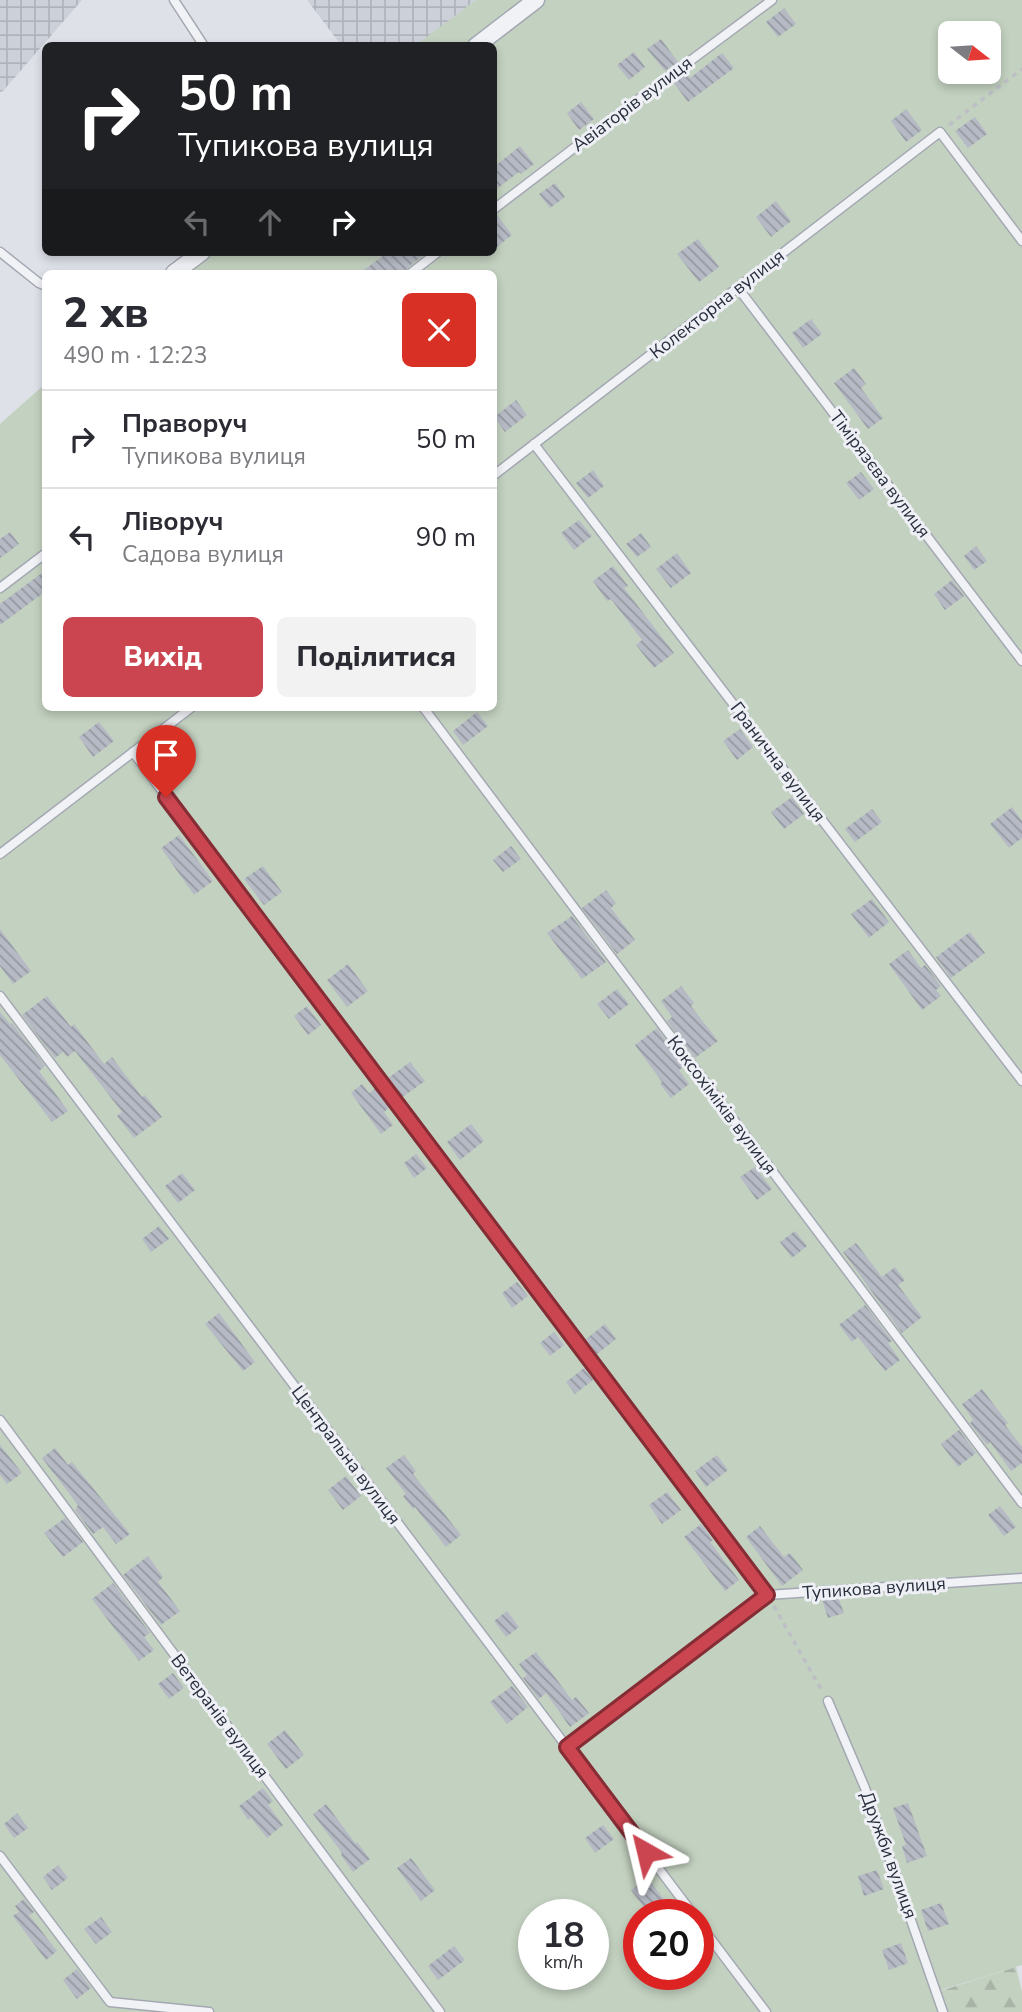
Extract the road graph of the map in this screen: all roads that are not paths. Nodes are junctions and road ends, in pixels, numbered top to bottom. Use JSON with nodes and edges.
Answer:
{"nodes":[{"id":1,"x":174,"y":0,"type":"edge"},
{"id":2,"x":536,"y":0,"type":"edge"},
{"id":3,"x":772,"y":0,"type":"edge"},
{"id":4,"x":201,"y":42,"type":"edge"},
{"id":5,"x":481,"y":42,"type":"edge"},
{"id":6,"x":497,"y":207,"type":"edge"},
{"id":7,"x":1022,"y":241,"type":"edge"},
{"id":8,"x":0,"y":252,"type":"edge"},
{"id":9,"x":197,"y":256,"type":"edge"},
{"id":10,"x":433,"y":256,"type":"edge"},
{"id":11,"x":178,"y":270,"type":"edge"},
{"id":12,"x":415,"y":270,"type":"edge"},
{"id":13,"x":42,"y":284,"type":"edge"},
{"id":14,"x":738,"y":288,"type":"junction"},
{"id":15,"x":534,"y":444,"type":"junction"},
{"id":16,"x":497,"y":473,"type":"edge"},
{"id":17,"x":42,"y":556,"type":"edge"},
{"id":18,"x":0,"y":588,"type":"edge"},
{"id":19,"x":1022,"y":661,"type":"edge"},
{"id":20,"x":187,"y":711,"type":"edge"},
{"id":21,"x":426,"y":711,"type":"edge"},
{"id":22,"x":133,"y":752,"type":"junction"},
{"id":23,"x":0,"y":854,"type":"edge"},
{"id":24,"x":0,"y":996,"type":"edge"},
{"id":25,"x":1022,"y":1081,"type":"edge"},
{"id":26,"x":0,"y":1420,"type":"edge"},
{"id":27,"x":1022,"y":1503,"type":"edge"},
{"id":28,"x":1022,"y":1578,"type":"edge"},
{"id":29,"x":767,"y":1595,"type":"junction"},
{"id":30,"x":828,"y":1701,"type":"road end"},
{"id":31,"x":567,"y":1747,"type":"junction"},
{"id":32,"x":0,"y":1856,"type":"edge"},
{"id":33,"x":682,"y":1899,"type":"edge"},
{"id":34,"x":714,"y":1943,"type":"edge"},
{"id":35,"x":209,"y":2012,"type":"edge"},
{"id":36,"x":440,"y":2012,"type":"edge"},
{"id":37,"x":766,"y":2012,"type":"edge"},
{"id":38,"x":943,"y":2012,"type":"edge"}],
"edges":[{"from":1,"to":4,"type":"lane"},
{"from":2,"to":5,"type":"street"},
{"from":3,"to":6,"type":"lane","name":"Авіаторів вулиця"},
{"from":7,"to":14,"type":"lane","name":"Колекторна вулиця"},
{"from":8,"to":13,"type":"lane"},
{"from":9,"to":11,"type":"street"},
{"from":10,"to":12,"type":"lane"},
{"from":14,"to":15,"type":"lane","name":"Колекторна вулиця"},
{"from":14,"to":19,"type":"lane","name":"Тімірязєва вулиця"},
{"from":15,"to":16,"type":"lane","name":"Колекторна вулиця"},
{"from":15,"to":25,"type":"lane","name":"Гранична вулиця"},
{"from":17,"to":18,"type":"lane"},
{"from":20,"to":22,"type":"lane"},
{"from":21,"to":27,"type":"lane","name":"Коксохіміків вулиця"},
{"from":22,"to":23,"type":"lane"},
{"from":22,"to":29,"type":"lane"},
{"from":24,"to":31,"type":"lane","name":"Центральна вулиця"},
{"from":26,"to":36,"type":"lane","name":"Ветеранів вулиця"},
{"from":28,"to":29,"type":"lane","name":"Тупикова вулиця"},
{"from":29,"to":31,"type":"lane"},
{"from":30,"to":38,"type":"lane","name":"Дружби вулиця"},
{"from":31,"to":33,"type":"lane","name":"Центральна вулиця"},
{"from":32,"to":35,"type":"lane"},
{"from":34,"to":37,"type":"lane"}]}
